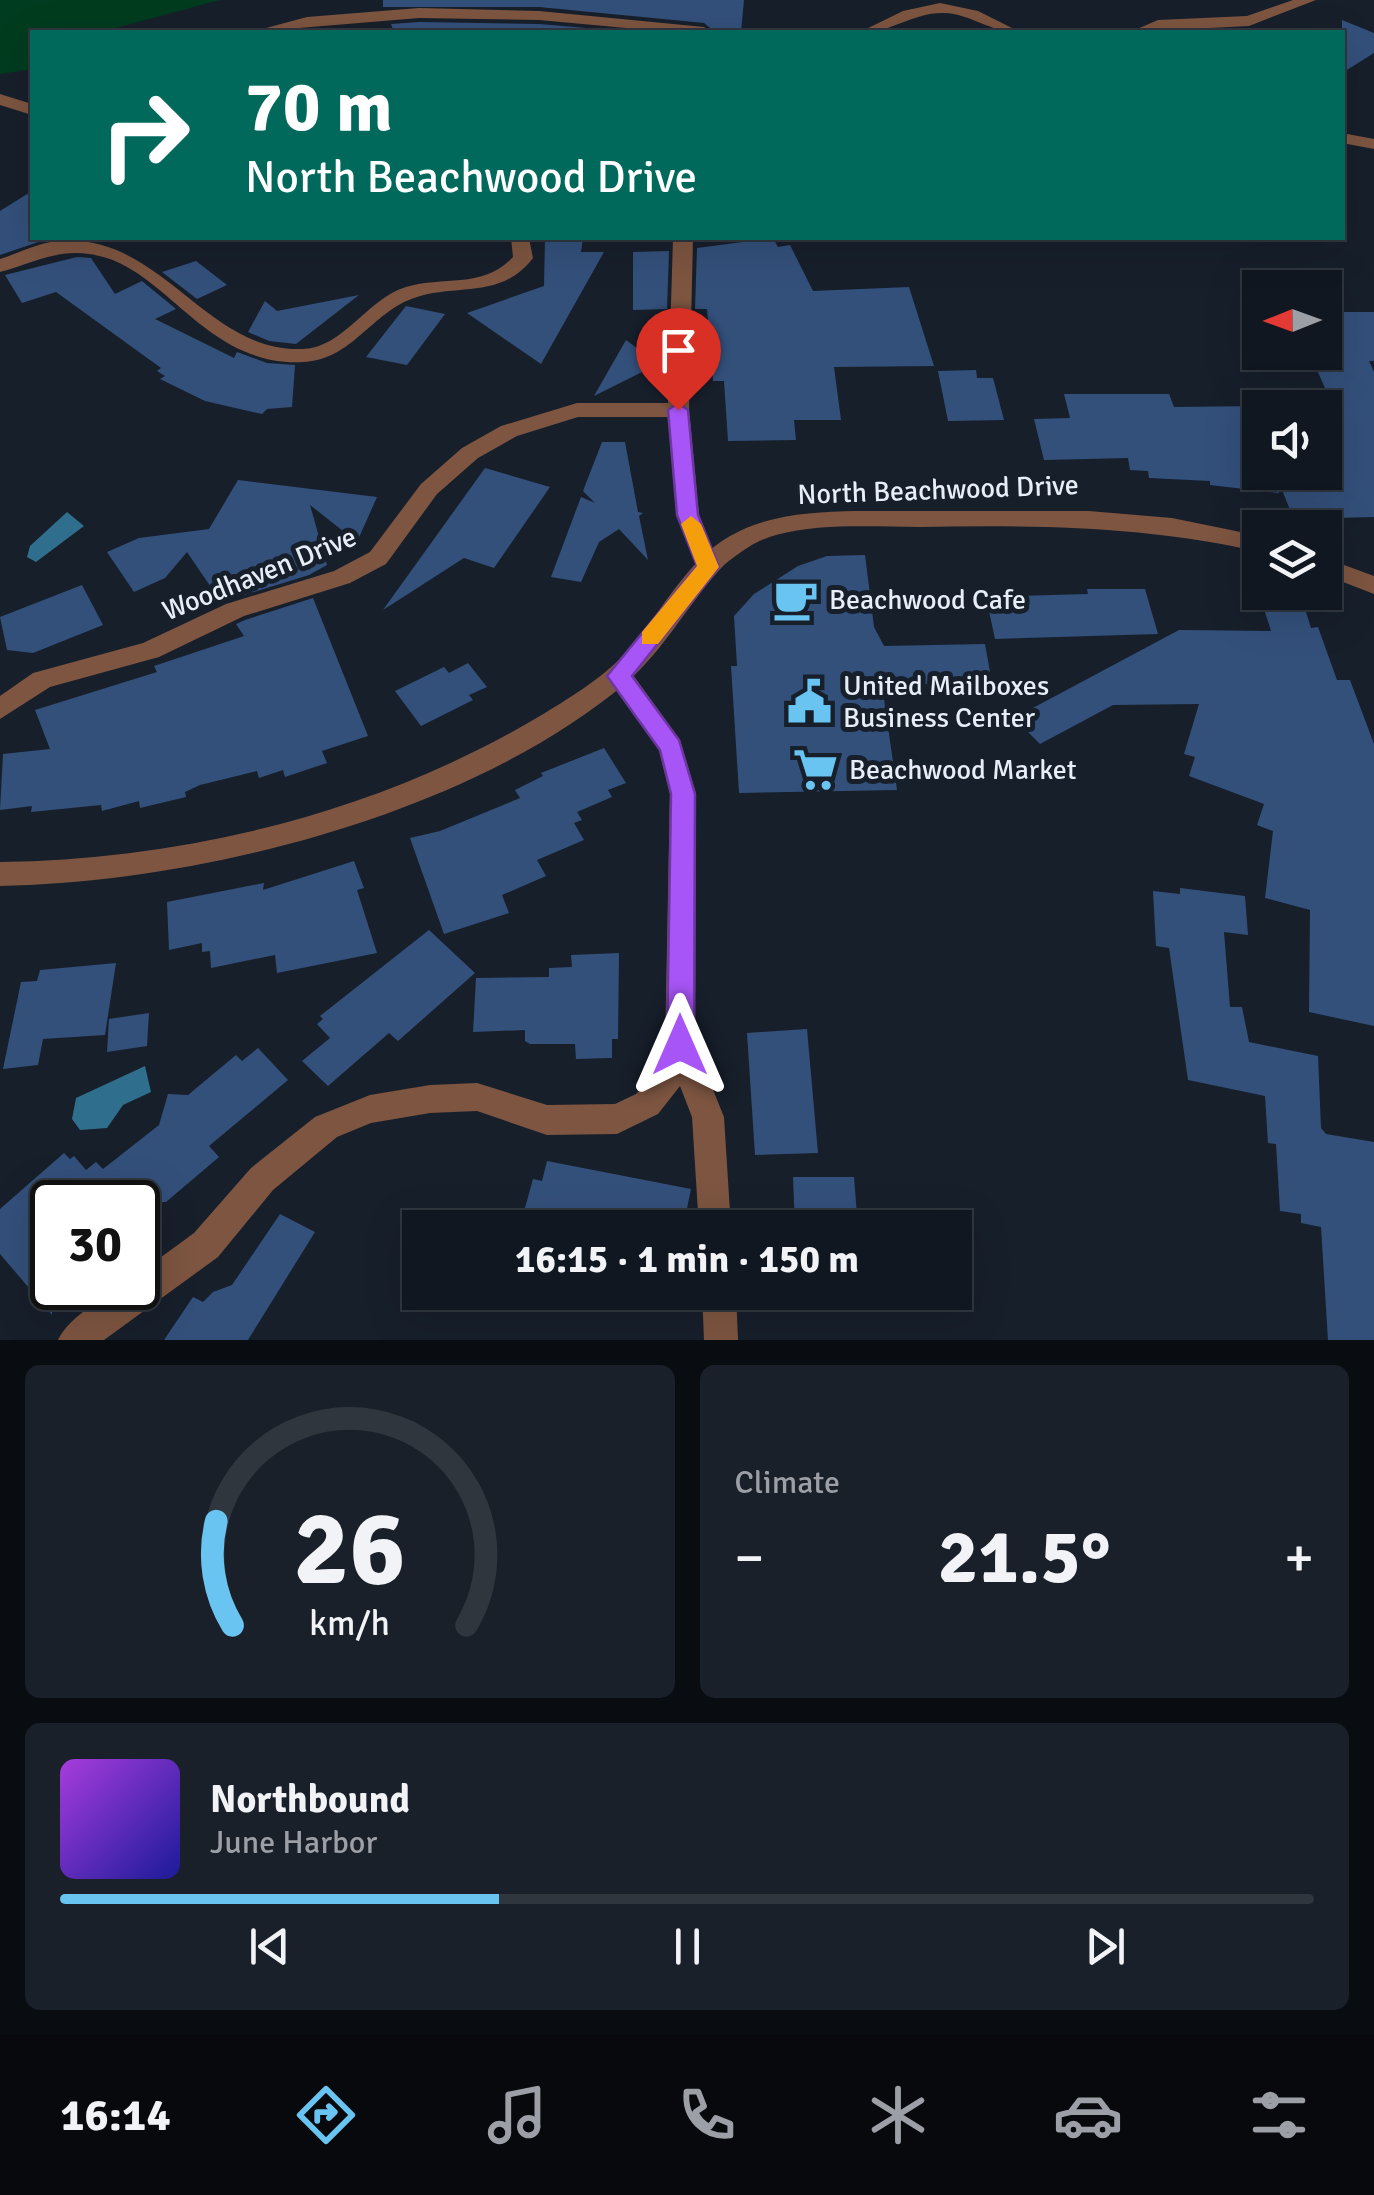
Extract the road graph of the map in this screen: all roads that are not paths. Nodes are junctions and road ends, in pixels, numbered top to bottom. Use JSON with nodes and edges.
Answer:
{"nodes":[{"id":1,"x":1308,"y":0,"type":"edge"},
{"id":2,"x":976,"y":3,"type":"edge"},
{"id":3,"x":268,"y":30,"type":"edge"},
{"id":4,"x":690,"y":30,"type":"edge"},
{"id":5,"x":871,"y":30,"type":"edge"},
{"id":6,"x":1010,"y":30,"type":"edge"},
{"id":7,"x":1144,"y":30,"type":"edge"},
{"id":8,"x":1345,"y":139,"type":"edge"},
{"id":9,"x":1374,"y":144,"type":"edge"},
{"id":10,"x":520,"y":240,"type":"edge"},
{"id":11,"x":683,"y":240,"type":"edge"},
{"id":12,"x":0,"y":266,"type":"edge"},
{"id":13,"x":678,"y":410,"type":"junction"},
{"id":14,"x":1242,"y":539,"type":"edge"},
{"id":15,"x":708,"y":567,"type":"junction"},
{"id":16,"x":1342,"y":572,"type":"edge"},
{"id":17,"x":1374,"y":584,"type":"edge"},
{"id":18,"x":619,"y":676,"type":"junction"},
{"id":19,"x":0,"y":709,"type":"edge"},
{"id":20,"x":0,"y":874,"type":"edge"},
{"id":21,"x":680,"y":1045,"type":"junction"},
{"id":22,"x":714,"y":1210,"type":"edge"},
{"id":23,"x":720,"y":1310,"type":"edge"},
{"id":24,"x":75,"y":1340,"type":"edge"},
{"id":25,"x":721,"y":1340,"type":"edge"}],
"edges":[{"from":1,"to":7,"type":"street"},
{"from":2,"to":5,"type":"street"},
{"from":2,"to":6,"type":"street"},
{"from":3,"to":4,"type":"street"},
{"from":8,"to":9,"type":"street"},
{"from":10,"to":12,"type":"street"},
{"from":11,"to":13,"type":"street"},
{"from":13,"to":15,"type":"street"},
{"from":13,"to":19,"type":"street","name":"Woodhaven Drive"},
{"from":14,"to":15,"type":"street","name":"North Beachwood Drive"},
{"from":15,"to":18,"type":"street","name":"North Beachwood Drive"},
{"from":16,"to":17,"type":"street"},
{"from":18,"to":20,"type":"street","name":"North Beachwood Drive"},
{"from":18,"to":21,"type":"street"},
{"from":21,"to":22,"type":"street"},
{"from":21,"to":24,"type":"street"},
{"from":23,"to":25,"type":"street"}]}
